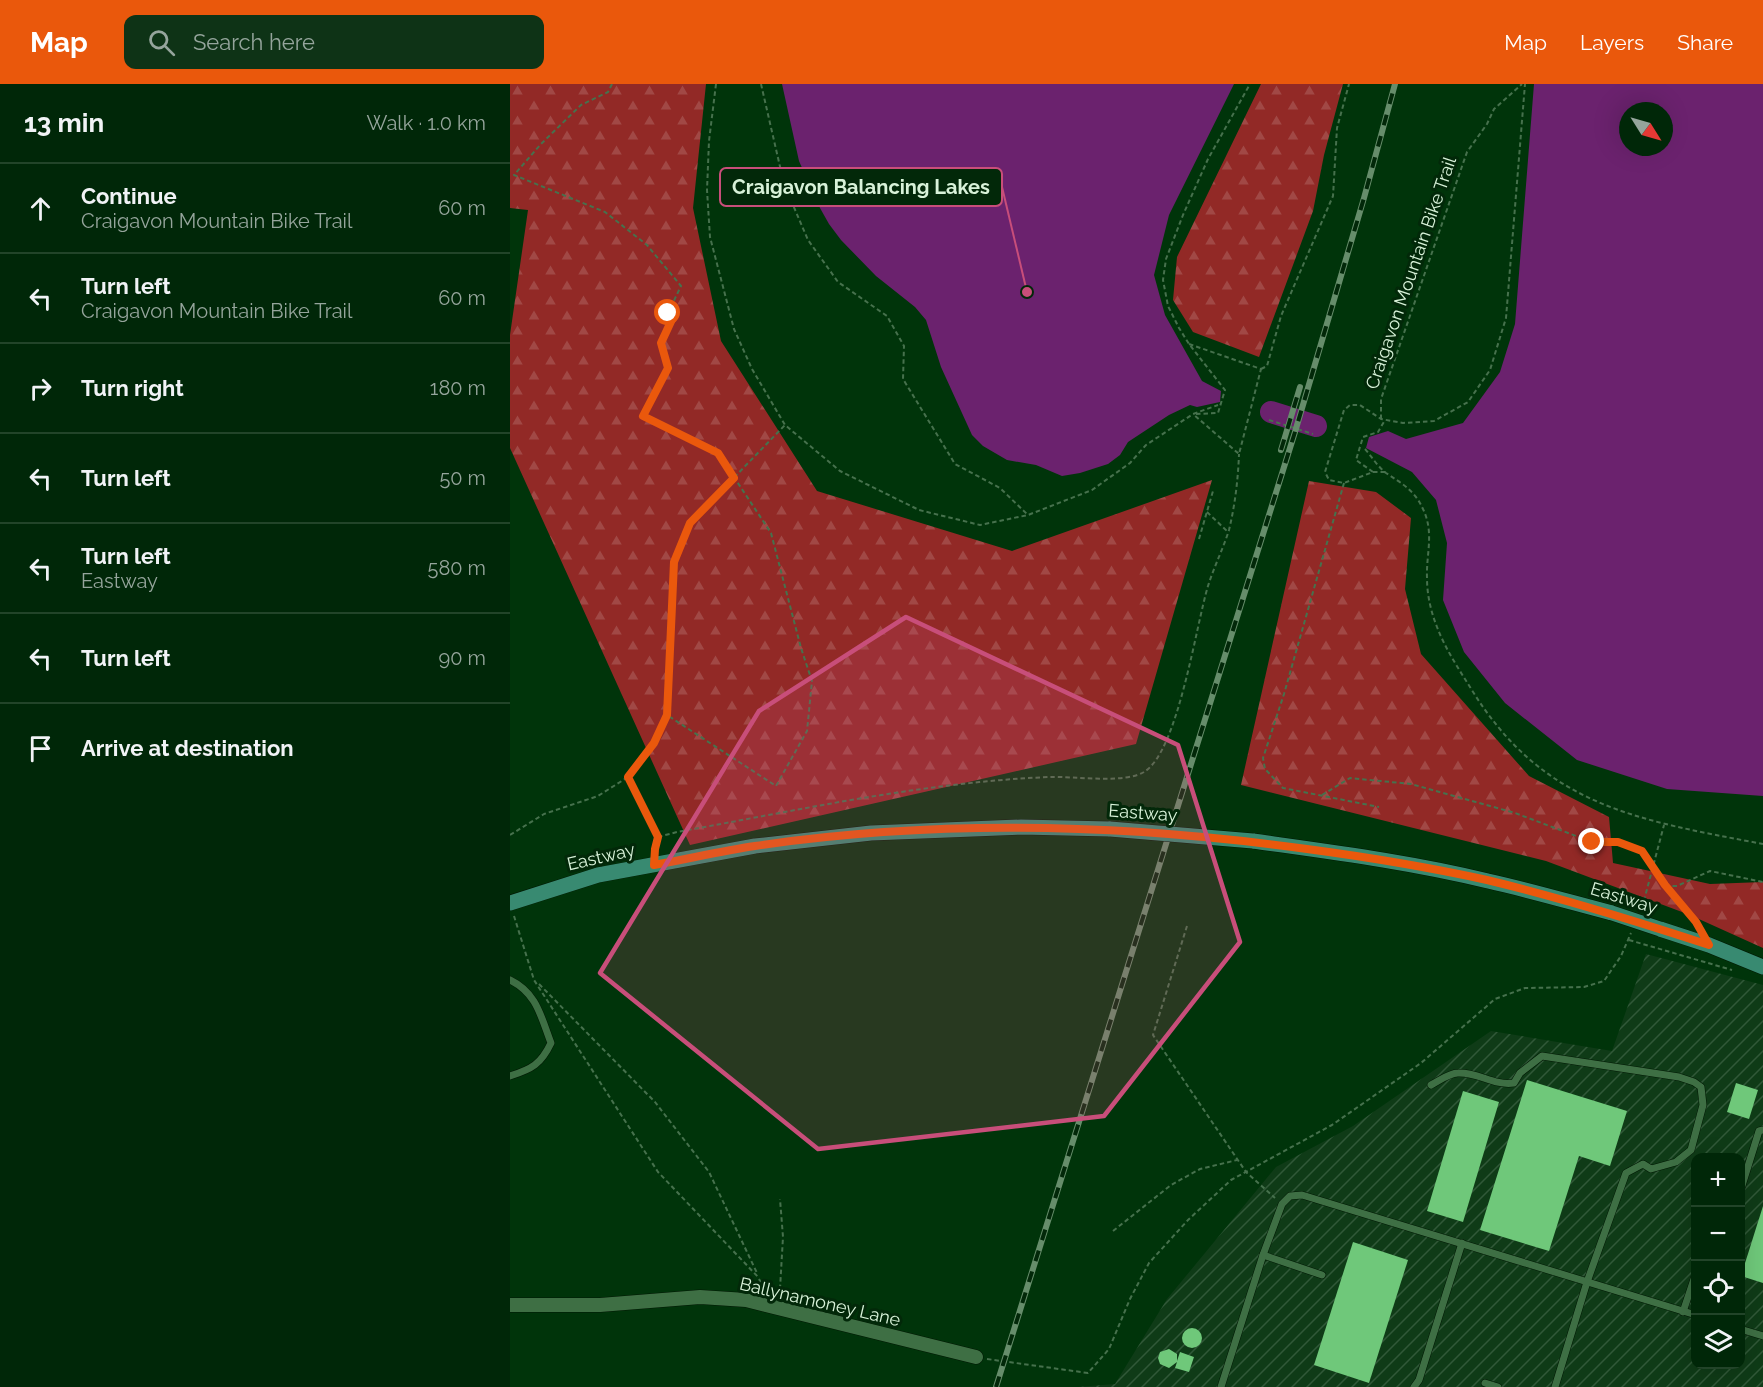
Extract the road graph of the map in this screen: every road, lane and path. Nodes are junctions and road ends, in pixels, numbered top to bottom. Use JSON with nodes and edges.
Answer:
{"nodes":[{"id":1,"x":612,"y":84,"type":"edge"},
{"id":2,"x":716,"y":84,"type":"edge"},
{"id":3,"x":761,"y":84,"type":"edge"},
{"id":4,"x":1250,"y":84,"type":"edge"},
{"id":5,"x":1349,"y":84,"type":"edge"},
{"id":6,"x":1524,"y":84,"type":"edge"},
{"id":7,"x":1189,"y":344,"type":"junction"},
{"id":8,"x":1261,"y":369,"type":"junction"},
{"id":9,"x":1218,"y":405,"type":"dead end"},
{"id":10,"x":1193,"y":414,"type":"junction"},
{"id":11,"x":1383,"y":419,"type":"junction"},
{"id":12,"x":1269,"y":420,"type":"dead end"},
{"id":13,"x":785,"y":425,"type":"junction"},
{"id":14,"x":1313,"y":434,"type":"dead end"},
{"id":15,"x":1365,"y":449,"type":"dead end"},
{"id":16,"x":1239,"y":454,"type":"junction"},
{"id":17,"x":1373,"y":472,"type":"junction"},
{"id":18,"x":1385,"y":472,"type":"junction"},
{"id":19,"x":734,"y":478,"type":"junction"},
{"id":20,"x":1344,"y":483,"type":"junction"},
{"id":21,"x":1213,"y":491,"type":"dead end"},
{"id":22,"x":1207,"y":512,"type":"junction"},
{"id":23,"x":1028,"y":515,"type":"junction"},
{"id":24,"x":1228,"y":532,"type":"junction"},
{"id":25,"x":1199,"y":539,"type":"dead end"},
{"id":26,"x":667,"y":715,"type":"junction"},
{"id":27,"x":628,"y":777,"type":"junction"},
{"id":28,"x":1322,"y":795,"type":"junction"},
{"id":29,"x":1379,"y":807,"type":"dead end"},
{"id":30,"x":1664,"y":825,"type":"junction"},
{"id":31,"x":510,"y":835,"type":"edge"},
{"id":32,"x":658,"y":837,"type":"junction"},
{"id":33,"x":1763,"y":844,"type":"edge"},
{"id":34,"x":654,"y":865,"type":"junction"},
{"id":35,"x":1653,"y":868,"type":"junction"},
{"id":36,"x":1763,"y":882,"type":"edge"},
{"id":37,"x":1665,"y":885,"type":"junction"},
{"id":38,"x":512,"y":910,"type":"edge"},
{"id":39,"x":1640,"y":912,"type":"dead end"},
{"id":40,"x":1187,"y":926,"type":"dead end"},
{"id":41,"x":1632,"y":931,"type":"dead end"},
{"id":42,"x":1629,"y":940,"type":"junction"},
{"id":43,"x":1709,"y":945,"type":"junction"},
{"id":44,"x":1763,"y":967,"type":"edge"},
{"id":45,"x":1737,"y":971,"type":"dead end"},
{"id":46,"x":510,"y":980,"type":"edge"},
{"id":47,"x":534,"y":980,"type":"junction"},
{"id":48,"x":510,"y":1076,"type":"edge"},
{"id":49,"x":1431,"y":1085,"type":"dead end"},
{"id":50,"x":1763,"y":1130,"type":"edge"},
{"id":51,"x":1237,"y":1160,"type":"junction"},
{"id":52,"x":1246,"y":1172,"type":"junction"},
{"id":53,"x":1745,"y":1177,"type":"edge"},
{"id":54,"x":780,"y":1199,"type":"dead end"},
{"id":55,"x":1282,"y":1204,"type":"junction"},
{"id":56,"x":1113,"y":1231,"type":"dead end"},
{"id":57,"x":1462,"y":1243,"type":"junction"},
{"id":58,"x":1263,"y":1255,"type":"junction"},
{"id":59,"x":1322,"y":1275,"type":"dead end"},
{"id":60,"x":1587,"y":1282,"type":"junction"},
{"id":61,"x":1691,"y":1286,"type":"edge"},
{"id":62,"x":510,"y":1305,"type":"edge"},
{"id":63,"x":773,"y":1307,"type":"junction"},
{"id":64,"x":1683,"y":1312,"type":"junction"},
{"id":65,"x":1692,"y":1315,"type":"edge"},
{"id":66,"x":1745,"y":1331,"type":"edge"},
{"id":67,"x":1763,"y":1336,"type":"edge"},
{"id":68,"x":976,"y":1357,"type":"joint"},
{"id":69,"x":1485,"y":1383,"type":"dead end"},
{"id":70,"x":1221,"y":1387,"type":"edge"},
{"id":71,"x":1414,"y":1387,"type":"edge"},
{"id":72,"x":1498,"y":1387,"type":"edge"},
{"id":73,"x":1555,"y":1387,"type":"edge"}],
"edges":[{"from":1,"to":19,"type":"path"},
{"from":2,"to":13,"type":"path"},
{"from":3,"to":23,"type":"path"},
{"from":4,"to":7,"type":"path"},
{"from":5,"to":8,"type":"path"},
{"from":6,"to":11,"type":"path","name":"Craigavon Mountain Bike Trail"},
{"from":6,"to":11,"type":"path"},
{"from":7,"to":8,"type":"path"},
{"from":7,"to":10,"type":"path"},
{"from":8,"to":16,"type":"path"},
{"from":9,"to":10,"type":"path"},
{"from":10,"to":16,"type":"path"},
{"from":10,"to":23,"type":"path"},
{"from":11,"to":17,"type":"path"},
{"from":11,"to":20,"type":"path"},
{"from":12,"to":14,"type":"path"},
{"from":13,"to":19,"type":"path"},
{"from":13,"to":23,"type":"path"},
{"from":15,"to":18,"type":"path"},
{"from":16,"to":24,"type":"path"},
{"from":17,"to":18,"type":"path"},
{"from":17,"to":20,"type":"path"},
{"from":18,"to":30,"type":"path"},
{"from":19,"to":26,"type":"path"},
{"from":19,"to":26,"type":"path"},
{"from":20,"to":28,"type":"path"},
{"from":21,"to":22,"type":"path"},
{"from":22,"to":24,"type":"path"},
{"from":22,"to":25,"type":"path"},
{"from":24,"to":32,"type":"path"},
{"from":26,"to":27,"type":"path"},
{"from":27,"to":31,"type":"path"},
{"from":27,"to":32,"type":"path"},
{"from":28,"to":29,"type":"path"},
{"from":28,"to":35,"type":"path"},
{"from":30,"to":33,"type":"path"},
{"from":30,"to":35,"type":"path"},
{"from":32,"to":34,"type":"path"},
{"from":34,"to":38,"type":"street","name":"Eastway"},
{"from":34,"to":43,"type":"street","name":"Eastway","bridge":true},
{"from":35,"to":37,"type":"path"},
{"from":35,"to":39,"type":"path"},
{"from":36,"to":37,"type":"path"},
{"from":37,"to":43,"type":"path"},
{"from":38,"to":47,"type":"path"},
{"from":40,"to":51,"type":"path"},
{"from":41,"to":42,"type":"path"},
{"from":42,"to":45,"type":"path"},
{"from":42,"to":52,"type":"path"},
{"from":43,"to":44,"type":"street","name":"Eastway"},
{"from":46,"to":48,"type":"lane"},
{"from":47,"to":47,"type":"path"},
{"from":49,"to":60,"type":"lane"},
{"from":50,"to":53,"type":"lane"},
{"from":51,"to":52,"type":"path"},
{"from":51,"to":56,"type":"path"},
{"from":52,"to":55,"type":"path"},
{"from":52,"to":68,"type":"path"},
{"from":54,"to":63,"type":"path"},
{"from":55,"to":57,"type":"lane"},
{"from":55,"to":58,"type":"lane"},
{"from":57,"to":60,"type":"lane"},
{"from":57,"to":71,"type":"lane"},
{"from":58,"to":59,"type":"lane"},
{"from":58,"to":70,"type":"lane"},
{"from":60,"to":64,"type":"lane"},
{"from":60,"to":73,"type":"lane"},
{"from":61,"to":64,"type":"lane"},
{"from":62,"to":63,"type":"street","name":"Ballynamoney Lane"},
{"from":63,"to":68,"type":"street","name":"Ballynamoney Lane"},
{"from":64,"to":65,"type":"lane"},
{"from":66,"to":67,"type":"lane"},
{"from":69,"to":72,"type":"lane"}]}
